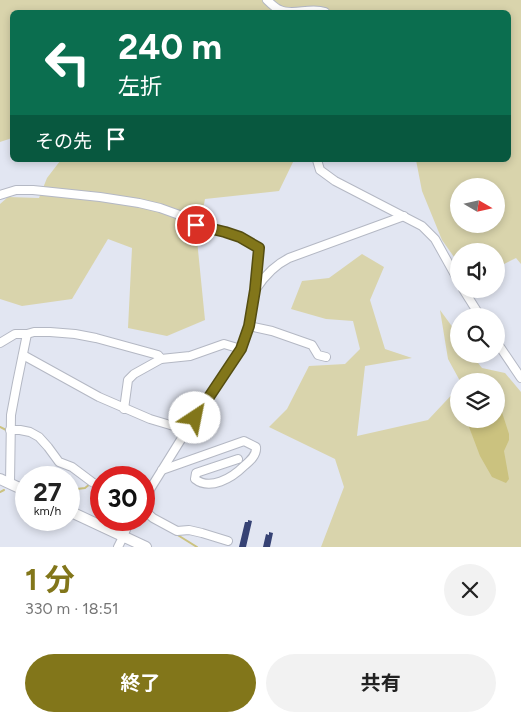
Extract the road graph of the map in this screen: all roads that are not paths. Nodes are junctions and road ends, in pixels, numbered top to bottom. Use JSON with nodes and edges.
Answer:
{"nodes":[{"id":1,"x":267,"y":0,"type":"edge"},
{"id":2,"x":279,"y":10,"type":"edge"},
{"id":3,"x":318,"y":162,"type":"edge"},
{"id":4,"x":0,"y":195,"type":"edge"},
{"id":5,"x":404,"y":216,"type":"junction"},
{"id":6,"x":450,"y":266,"type":"edge"},
{"id":7,"x":255,"y":290,"type":"junction"},
{"id":8,"x":249,"y":326,"type":"junction"},
{"id":9,"x":27,"y":334,"type":"junction"},
{"id":10,"x":0,"y":342,"type":"edge"},
{"id":11,"x":241,"y":349,"type":"junction"},
{"id":12,"x":505,"y":353,"type":"edge"},
{"id":13,"x":23,"y":355,"type":"junction"},
{"id":14,"x":326,"y":357,"type":"dead end"},
{"id":15,"x":161,"y":358,"type":"junction"},
{"id":16,"x":520,"y":375,"type":"edge"},
{"id":17,"x":124,"y":409,"type":"junction"},
{"id":18,"x":10,"y":430,"type":"junction"},
{"id":19,"x":187,"y":430,"type":"junction"},
{"id":20,"x":238,"y":459,"type":"dead end"},
{"id":21,"x":162,"y":470,"type":"junction"},
{"id":22,"x":90,"y":480,"type":"edge"},
{"id":23,"x":5,"y":481,"type":"edge"},
{"id":24,"x":155,"y":481,"type":"edge"},
{"id":25,"x":80,"y":516,"type":"edge"},
{"id":26,"x":155,"y":519,"type":"edge"},
{"id":27,"x":126,"y":531,"type":"edge"},
{"id":28,"x":124,"y":536,"type":"junction"},
{"id":29,"x":228,"y":541,"type":"dead end"},
{"id":30,"x":118,"y":547,"type":"edge"},
{"id":31,"x":146,"y":547,"type":"edge"}],
"edges":[{"from":1,"to":2,"type":"street"},
{"from":3,"to":5,"type":"street"},
{"from":4,"to":7,"type":"street"},
{"from":5,"to":6,"type":"street"},
{"from":5,"to":7,"type":"street"},
{"from":7,"to":8,"type":"street"},
{"from":8,"to":11,"type":"street"},
{"from":8,"to":14,"type":"street"},
{"from":9,"to":10,"type":"street"},
{"from":9,"to":13,"type":"street"},
{"from":9,"to":15,"type":"street"},
{"from":11,"to":15,"type":"street"},
{"from":11,"to":19,"type":"street"},
{"from":12,"to":16,"type":"street"},
{"from":13,"to":17,"type":"street"},
{"from":13,"to":18,"type":"street"},
{"from":15,"to":17,"type":"street"},
{"from":17,"to":19,"type":"street"},
{"from":18,"to":22,"type":"street"},
{"from":18,"to":23,"type":"street"},
{"from":19,"to":21,"type":"street"},
{"from":20,"to":21,"type":"street"},
{"from":21,"to":24,"type":"street"},
{"from":25,"to":28,"type":"main road"},
{"from":26,"to":29,"type":"street"},
{"from":27,"to":28,"type":"street"},
{"from":28,"to":30,"type":"street"},
{"from":28,"to":31,"type":"main road"}]}
